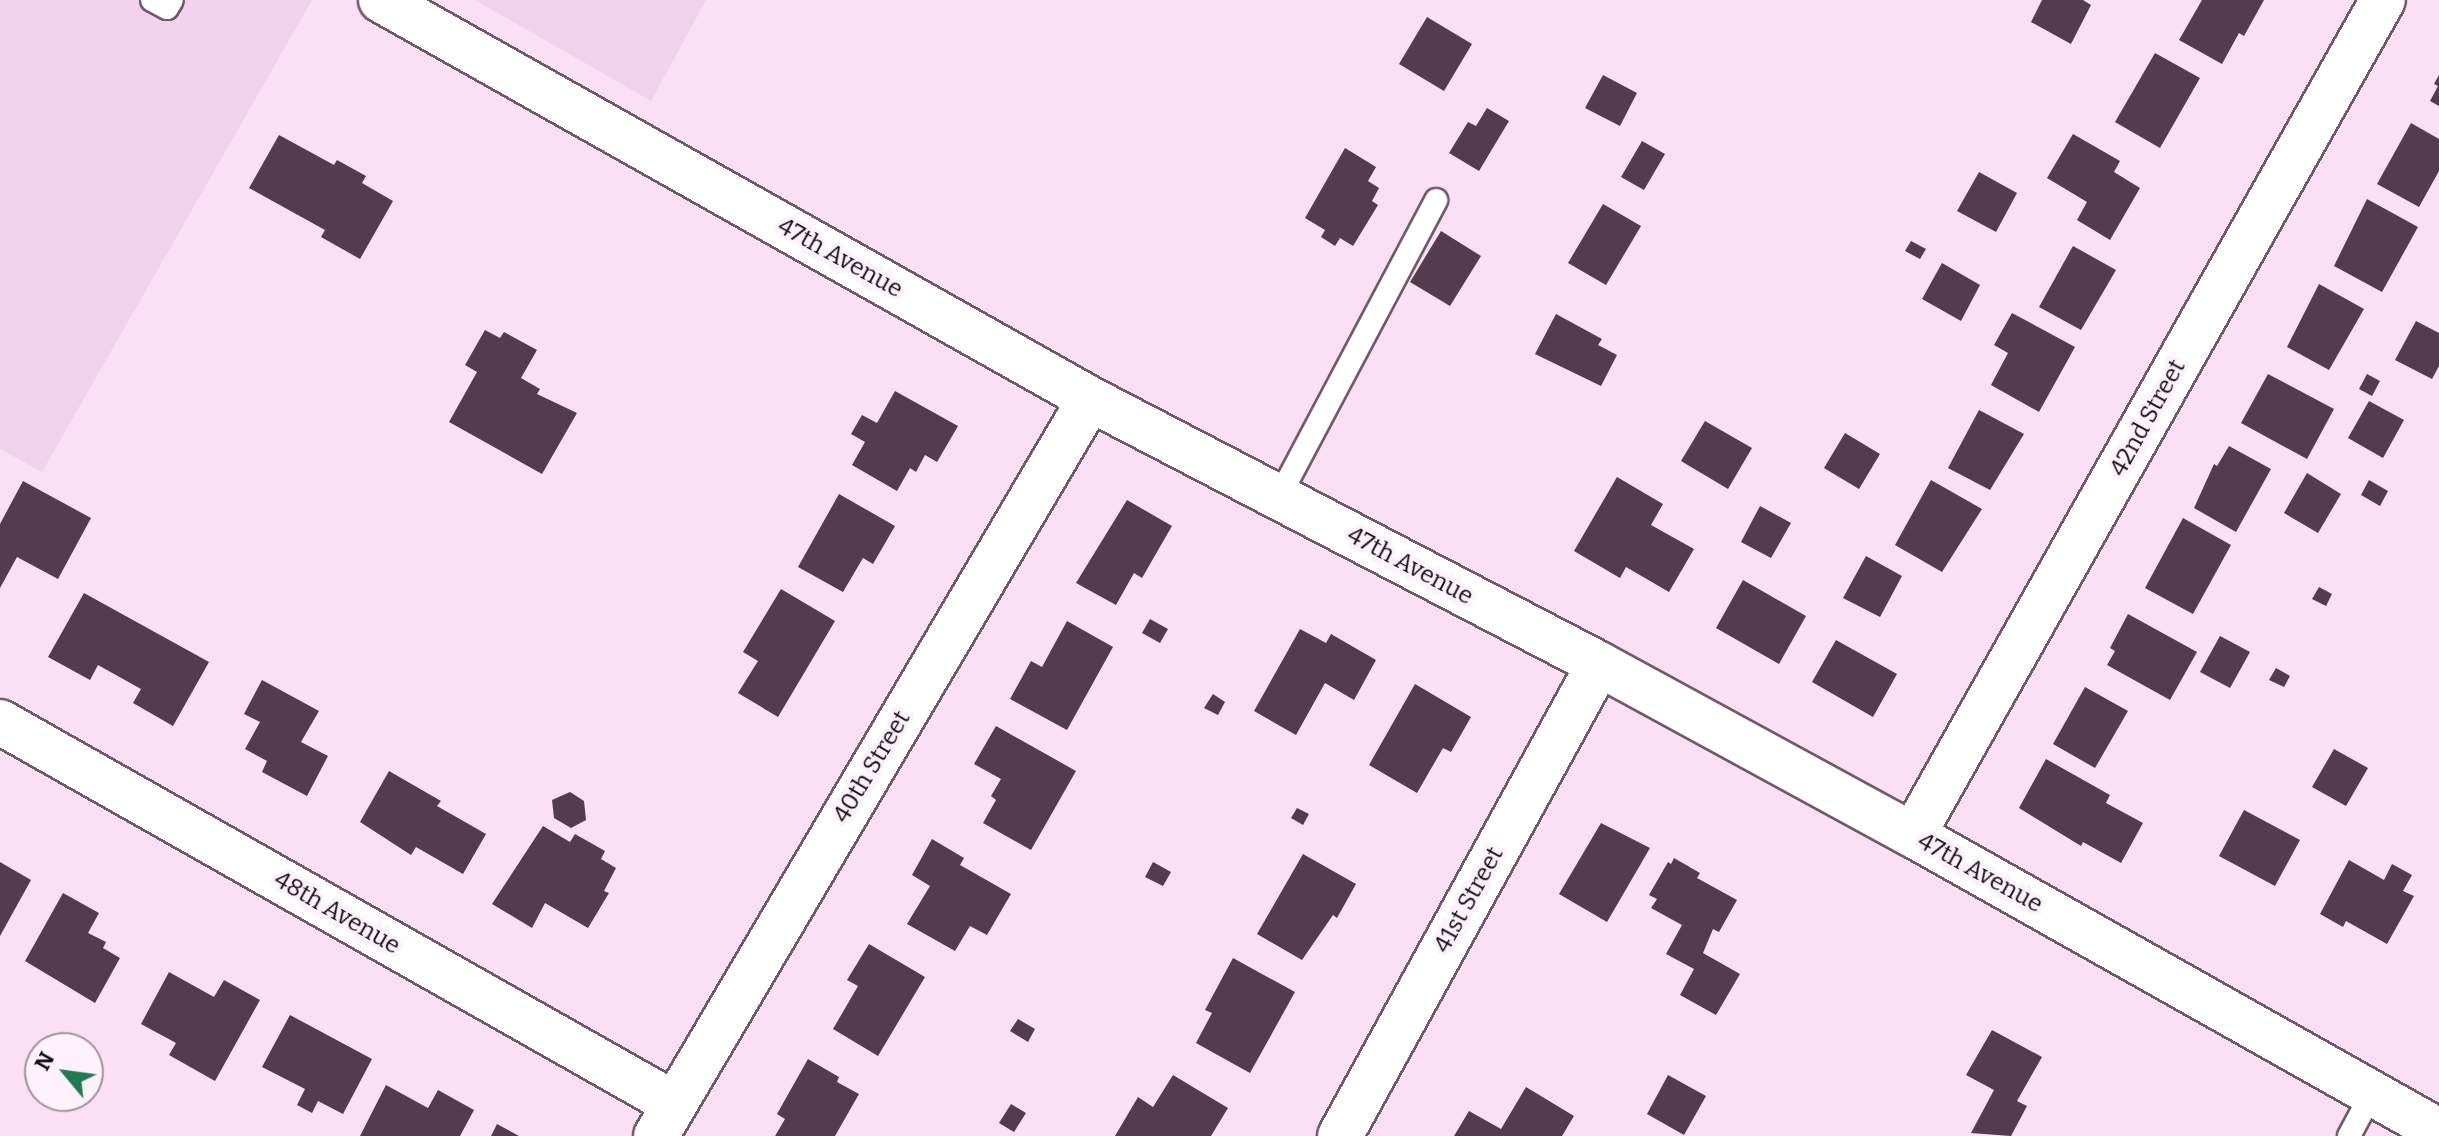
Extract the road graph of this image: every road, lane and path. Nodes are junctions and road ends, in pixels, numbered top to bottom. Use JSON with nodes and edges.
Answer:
{"nodes":[{"id":1,"x":152,"y":0,"type":"edge"},
{"id":2,"x":172,"y":0,"type":"edge"},
{"id":3,"x":381,"y":0,"type":"edge"},
{"id":4,"x":2383,"y":0,"type":"edge"},
{"id":5,"x":1436,"y":200,"type":"dead end"},
{"id":6,"x":1090,"y":399,"type":"junction"},
{"id":7,"x":1279,"y":497,"type":"junction"},
{"id":8,"x":1599,"y":664,"type":"junction"},
{"id":9,"x":0,"y":722,"type":"edge"},
{"id":10,"x":1913,"y":835,"type":"junction"},
{"id":11,"x":2372,"y":1093,"type":"junction"},
{"id":12,"x":664,"y":1120,"type":"edge"},
{"id":13,"x":2439,"y":1131,"type":"edge"},
{"id":14,"x":1340,"y":1136,"type":"edge"},
{"id":15,"x":2349,"y":1136,"type":"edge"}],
"edges":[{"from":1,"to":2,"type":"lane"},
{"from":3,"to":6,"type":"street","name":"47th Avenue"},
{"from":4,"to":10,"type":"street","name":"42nd Street"},
{"from":5,"to":7,"type":"lane"},
{"from":6,"to":7,"type":"street","name":"47th Avenue"},
{"from":6,"to":12,"type":"street","name":"40th Street"},
{"from":7,"to":8,"type":"street","name":"47th Avenue"},
{"from":8,"to":10,"type":"street","name":"47th Avenue"},
{"from":8,"to":14,"type":"street","name":"41st Street"},
{"from":9,"to":12,"type":"street","name":"48th Avenue"},
{"from":10,"to":11,"type":"street","name":"47th Avenue"},
{"from":11,"to":13,"type":"street","name":"47th Avenue"},
{"from":11,"to":15,"type":"lane"}]}
